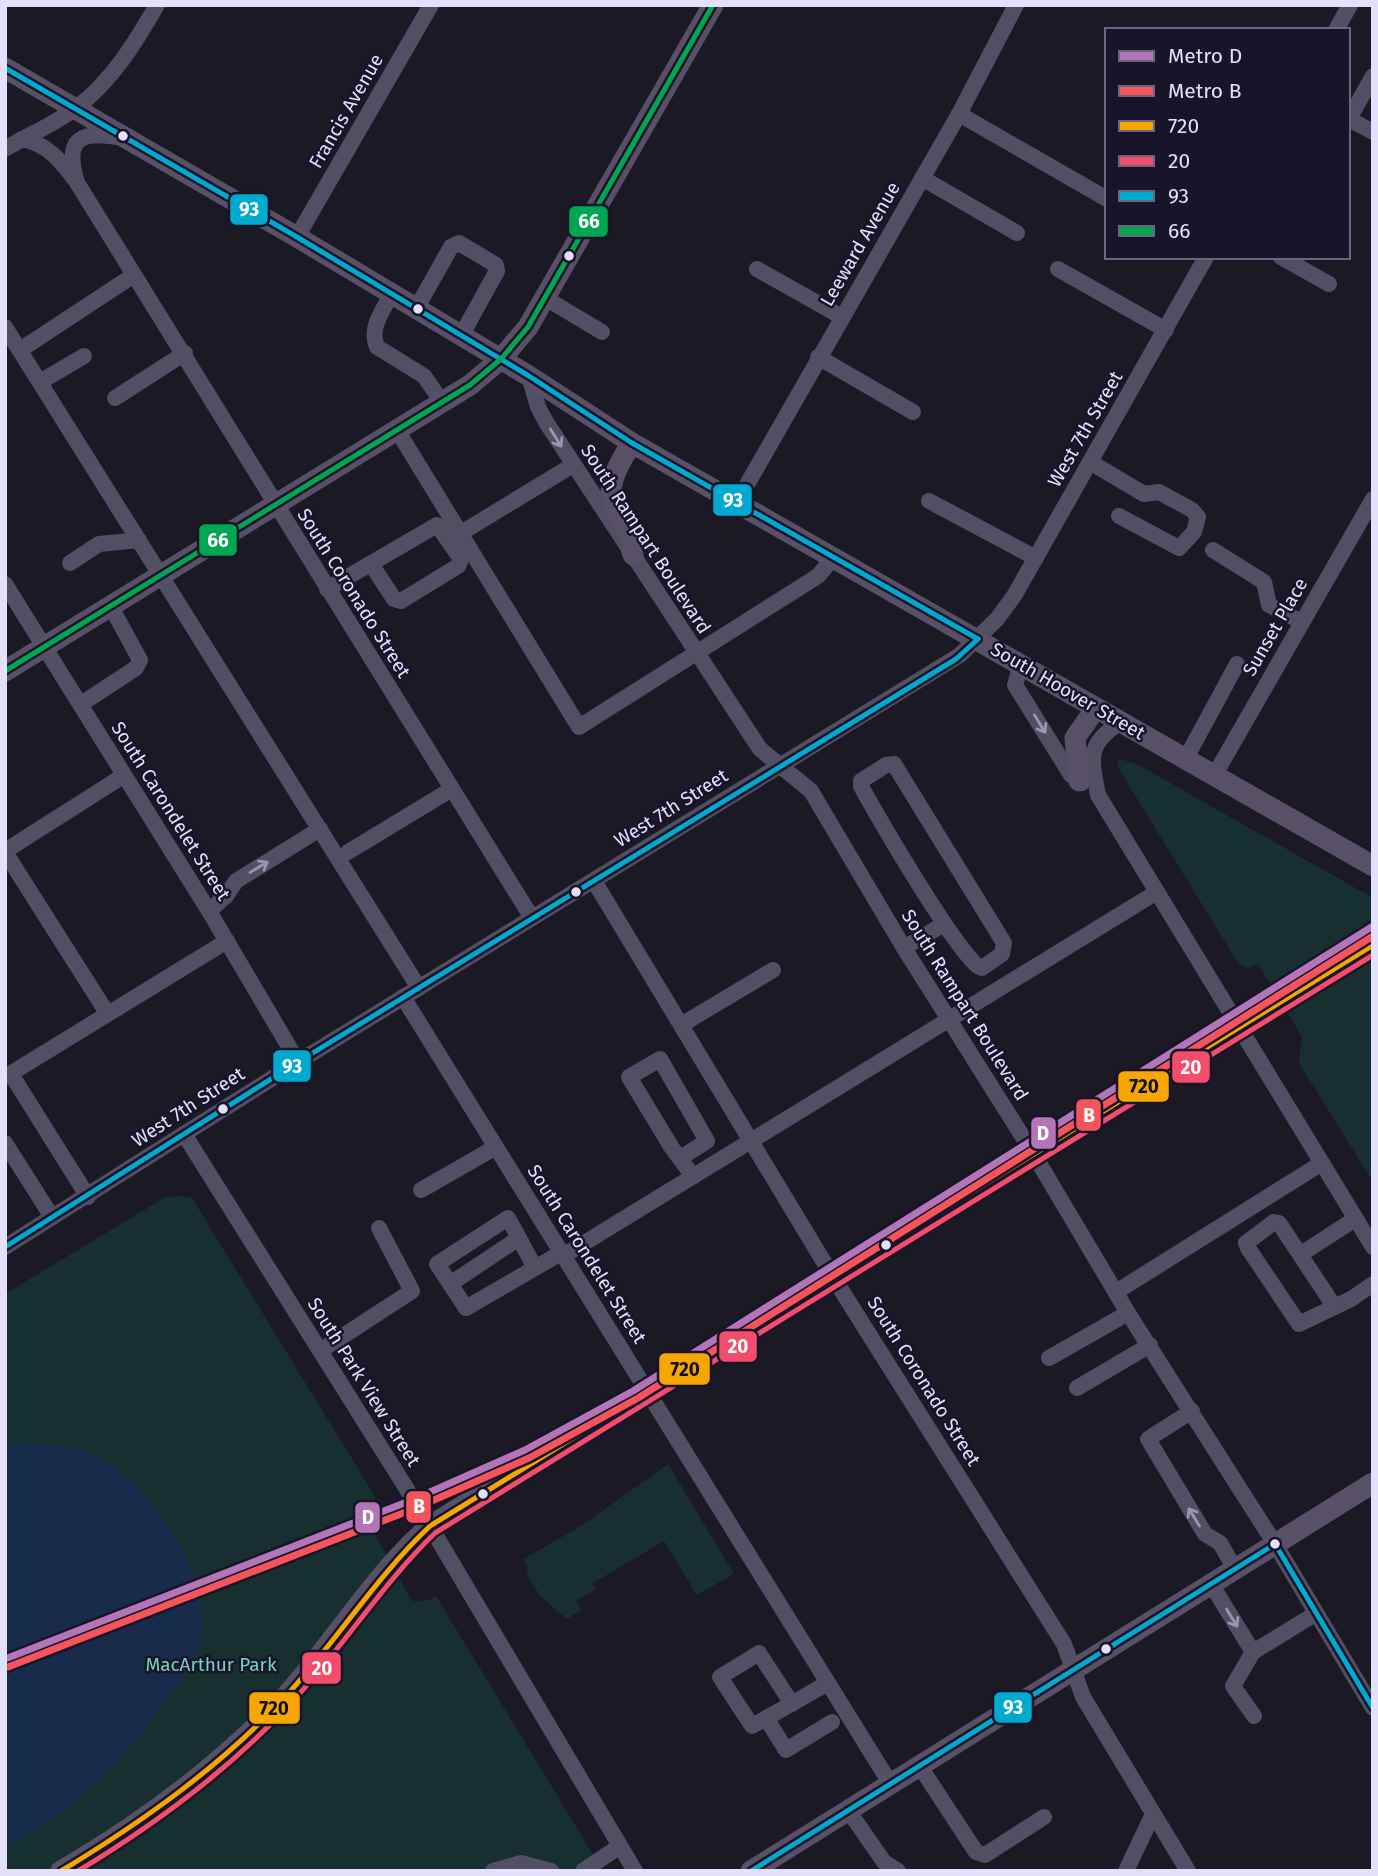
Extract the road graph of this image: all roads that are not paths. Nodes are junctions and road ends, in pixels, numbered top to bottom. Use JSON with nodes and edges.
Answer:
{"nodes":[{"id":1,"x":157,"y":5,"type":"edge"},
{"id":2,"x":431,"y":5,"type":"edge"},
{"id":3,"x":713,"y":5,"type":"edge"},
{"id":4,"x":1016,"y":5,"type":"edge"},
{"id":5,"x":1350,"y":5,"type":"edge"},
{"id":6,"x":1337,"y":28,"type":"edge"},
{"id":7,"x":5,"y":68,"type":"edge"},
{"id":8,"x":1373,"y":76,"type":"edge"},
{"id":9,"x":76,"y":108,"type":"junction"},
{"id":10,"x":959,"y":114,"type":"junction"},
{"id":11,"x":1350,"y":117,"type":"edge"},
{"id":12,"x":1350,"y":120,"type":"edge"},
{"id":13,"x":1373,"y":132,"type":"edge"},
{"id":14,"x":123,"y":138,"type":"junction"},
{"id":15,"x":22,"y":139,"type":"junction"},
{"id":16,"x":5,"y":149,"type":"edge"},
{"id":17,"x":922,"y":178,"type":"junction"},
{"id":18,"x":76,"y":181,"type":"junction"},
{"id":19,"x":1105,"y":198,"type":"edge"},
{"id":20,"x":1017,"y":233,"type":"dead end"},
{"id":21,"x":297,"y":237,"type":"junction"},
{"id":22,"x":1205,"y":259,"type":"edge"},
{"id":23,"x":1285,"y":259,"type":"edge"},
{"id":24,"x":757,"y":269,"type":"dead end"},
{"id":25,"x":1058,"y":269,"type":"dead end"},
{"id":26,"x":134,"y":275,"type":"junction"},
{"id":27,"x":1329,"y":284,"type":"dead end"},
{"id":28,"x":391,"y":295,"type":"junction"},
{"id":29,"x":545,"y":298,"type":"junction"},
{"id":30,"x":416,"y":309,"type":"junction"},
{"id":31,"x":842,"y":317,"type":"junction"},
{"id":32,"x":5,"y":327,"type":"edge"},
{"id":33,"x":1166,"y":330,"type":"junction"},
{"id":34,"x":602,"y":332,"type":"dead end"},
{"id":35,"x":461,"y":336,"type":"junction"},
{"id":36,"x":20,"y":350,"type":"junction"},
{"id":37,"x":185,"y":353,"type":"junction"},
{"id":38,"x":84,"y":356,"type":"dead end"},
{"id":39,"x":818,"y":358,"type":"junction"},
{"id":40,"x":501,"y":359,"type":"junction"},
{"id":41,"x":529,"y":376,"type":"junction"},
{"id":42,"x":40,"y":382,"type":"junction"},
{"id":43,"x":115,"y":398,"type":"dead end"},
{"id":44,"x":442,"y":402,"type":"junction"},
{"id":45,"x":913,"y":412,"type":"dead end"},
{"id":46,"x":397,"y":430,"type":"junction"},
{"id":47,"x":632,"y":443,"type":"junction"},
{"id":48,"x":1090,"y":462,"type":"junction"},
{"id":49,"x":573,"y":465,"type":"junction"},
{"id":50,"x":1373,"y":499,"type":"edge"},
{"id":51,"x":929,"y":501,"type":"dead end"},
{"id":52,"x":737,"y":502,"type":"junction"},
{"id":53,"x":276,"y":506,"type":"junction"},
{"id":54,"x":1119,"y":516,"type":"dead end"},
{"id":55,"x":461,"y":533,"type":"junction"},
{"id":56,"x":139,"y":540,"type":"junction"},
{"id":57,"x":1213,"y":551,"type":"dead end"},
{"id":58,"x":633,"y":555,"type":"junction"},
{"id":59,"x":834,"y":556,"type":"junction"},
{"id":60,"x":1036,"y":558,"type":"junction"},
{"id":61,"x":71,"y":563,"type":"dead end"},
{"id":62,"x":371,"y":564,"type":"junction"},
{"id":63,"x":160,"y":574,"type":"junction"},
{"id":64,"x":5,"y":584,"type":"edge"},
{"id":65,"x":327,"y":589,"type":"junction"},
{"id":66,"x":11,"y":605,"type":"edge"},
{"id":67,"x":110,"y":605,"type":"junction"},
{"id":68,"x":1302,"y":622,"type":"junction"},
{"id":69,"x":978,"y":639,"type":"junction"},
{"id":70,"x":45,"y":646,"type":"junction"},
{"id":71,"x":695,"y":653,"type":"junction"},
{"id":72,"x":1021,"y":664,"type":"junction"},
{"id":73,"x":1237,"y":664,"type":"dead end"},
{"id":74,"x":5,"y":671,"type":"edge"},
{"id":75,"x":81,"y":704,"type":"junction"},
{"id":76,"x":1096,"y":708,"type":"junction"},
{"id":77,"x":1121,"y":722,"type":"junction"},
{"id":78,"x":1185,"y":760,"type":"junction"},
{"id":79,"x":781,"y":765,"type":"junction"},
{"id":80,"x":123,"y":776,"type":"junction"},
{"id":81,"x":1214,"y":776,"type":"junction"},
{"id":82,"x":1079,"y":781,"type":"junction"},
{"id":83,"x":452,"y":789,"type":"junction"},
{"id":84,"x":1098,"y":795,"type":"junction"},
{"id":85,"x":320,"y":829,"type":"junction"},
{"id":86,"x":5,"y":851,"type":"edge"},
{"id":87,"x":348,"y":852,"type":"dead end"},
{"id":88,"x":1373,"y":866,"type":"edge"},
{"id":89,"x":594,"y":881,"type":"junction"},
{"id":90,"x":1157,"y":892,"type":"junction"},
{"id":91,"x":209,"y":911,"type":"junction"},
{"id":92,"x":532,"y":918,"type":"junction"},
{"id":93,"x":944,"y":924,"type":"junction"},
{"id":94,"x":227,"y":941,"type":"junction"},
{"id":95,"x":1373,"y":945,"type":"edge"},
{"id":96,"x":904,"y":947,"type":"junction"},
{"id":97,"x":773,"y":970,"type":"dead end"},
{"id":98,"x":419,"y":988,"type":"junction"},
{"id":99,"x":403,"y":997,"type":"junction"},
{"id":100,"x":107,"y":1013,"type":"junction"},
{"id":101,"x":949,"y":1018,"type":"junction"},
{"id":102,"x":681,"y":1025,"type":"junction"},
{"id":103,"x":1239,"y":1030,"type":"junction"},
{"id":104,"x":298,"y":1062,"type":"junction"},
{"id":105,"x":8,"y":1075,"type":"edge"},
{"id":106,"x":184,"y":1134,"type":"junction"},
{"id":107,"x":751,"y":1141,"type":"junction"},
{"id":108,"x":5,"y":1143,"type":"edge"},
{"id":109,"x":496,"y":1147,"type":"junction"},
{"id":110,"x":1033,"y":1153,"type":"junction"},
{"id":111,"x":681,"y":1157,"type":"junction"},
{"id":112,"x":1322,"y":1163,"type":"junction"},
{"id":113,"x":693,"y":1176,"type":"junction"},
{"id":114,"x":421,"y":1190,"type":"dead end"},
{"id":115,"x":88,"y":1197,"type":"junction"},
{"id":116,"x":52,"y":1217,"type":"junction"},
{"id":117,"x":1355,"y":1219,"type":"junction"},
{"id":118,"x":379,"y":1228,"type":"dead end"},
{"id":119,"x":519,"y":1238,"type":"junction"},
{"id":120,"x":5,"y":1247,"type":"edge"},
{"id":121,"x":1373,"y":1247,"type":"edge"},
{"id":122,"x":562,"y":1254,"type":"junction"},
{"id":123,"x":1301,"y":1254,"type":"junction"},
{"id":124,"x":535,"y":1268,"type":"junction"},
{"id":125,"x":834,"y":1277,"type":"junction"},
{"id":126,"x":450,"y":1284,"type":"junction"},
{"id":127,"x":1373,"y":1284,"type":"edge"},
{"id":128,"x":1116,"y":1292,"type":"junction"},
{"id":129,"x":1334,"y":1306,"type":"junction"},
{"id":130,"x":1128,"y":1313,"type":"junction"},
{"id":131,"x":1150,"y":1345,"type":"junction"},
{"id":132,"x":320,"y":1351,"type":"junction"},
{"id":133,"x":1049,"y":1358,"type":"dead end"},
{"id":134,"x":1077,"y":1388,"type":"dead end"},
{"id":135,"x":646,"y":1390,"type":"junction"},
{"id":136,"x":1192,"y":1411,"type":"junction"},
{"id":137,"x":1373,"y":1483,"type":"edge"},
{"id":138,"x":430,"y":1526,"type":"junction"},
{"id":139,"x":1275,"y":1544,"type":"junction"},
{"id":140,"x":1235,"y":1569,"type":"junction"},
{"id":141,"x":1210,"y":1584,"type":"junction"},
{"id":142,"x":1315,"y":1614,"type":"junction"},
{"id":143,"x":1253,"y":1652,"type":"junction"},
{"id":144,"x":1072,"y":1671,"type":"junction"},
{"id":145,"x":828,"y":1683,"type":"junction"},
{"id":146,"x":792,"y":1704,"type":"junction"},
{"id":147,"x":1373,"y":1707,"type":"edge"},
{"id":148,"x":1254,"y":1716,"type":"dead end"},
{"id":149,"x":765,"y":1718,"type":"junction"},
{"id":150,"x":832,"y":1722,"type":"dead end"},
{"id":151,"x":919,"y":1765,"type":"junction"},
{"id":152,"x":890,"y":1783,"type":"junction"},
{"id":153,"x":848,"y":1810,"type":"junction"},
{"id":154,"x":1153,"y":1814,"type":"junction"},
{"id":155,"x":1044,"y":1817,"type":"dead end"},
{"id":156,"x":620,"y":1846,"type":"junction"},
{"id":157,"x":773,"y":1865,"type":"edge"},
{"id":158,"x":61,"y":1871,"type":"edge"},
{"id":159,"x":493,"y":1871,"type":"edge"},
{"id":160,"x":551,"y":1871,"type":"edge"},
{"id":161,"x":583,"y":1871,"type":"edge"},
{"id":162,"x":635,"y":1871,"type":"edge"},
{"id":163,"x":751,"y":1871,"type":"edge"},
{"id":164,"x":898,"y":1871,"type":"edge"},
{"id":165,"x":1126,"y":1871,"type":"edge"},
{"id":166,"x":1188,"y":1871,"type":"edge"}],
"edges":[{"from":1,"to":9,"type":"street"},
{"from":2,"to":21,"type":"street","name":"Francis Avenue"},
{"from":3,"to":29,"type":"main road"},
{"from":4,"to":10,"type":"street","name":"Leeward Avenue"},
{"from":5,"to":6,"type":"street"},
{"from":7,"to":9,"type":"main road","name":"South Hoover Street"},
{"from":8,"to":11,"type":"street"},
{"from":9,"to":14,"type":"main road","name":"South Hoover Street"},
{"from":9,"to":15,"type":"street"},
{"from":10,"to":17,"type":"street","name":"Leeward Avenue"},
{"from":10,"to":19,"type":"street"},
{"from":12,"to":13,"type":"street"},
{"from":14,"to":18,"type":"street","name":"South Coronado Street"},
{"from":14,"to":21,"type":"main road","name":"South Hoover Street"},
{"from":15,"to":16,"type":"street"},
{"from":15,"to":18,"type":"street","name":"South Coronado Street"},
{"from":17,"to":20,"type":"street"},
{"from":17,"to":31,"type":"street","name":"Leeward Avenue"},
{"from":18,"to":26,"type":"street","name":"South Coronado Street"},
{"from":21,"to":28,"type":"main road","name":"South Hoover Street"},
{"from":22,"to":33,"type":"street","name":"West 7th Street"},
{"from":23,"to":27,"type":"street"},
{"from":24,"to":31,"type":"street"},
{"from":25,"to":33,"type":"street"},
{"from":26,"to":36,"type":"street"},
{"from":26,"to":37,"type":"street","name":"South Coronado Street"},
{"from":28,"to":30,"type":"main road","name":"South Hoover Street"},
{"from":28,"to":44,"type":"street"},
{"from":29,"to":34,"type":"street"},
{"from":29,"to":40,"type":"main road"},
{"from":30,"to":35,"type":"main road","name":"South Hoover Street"},
{"from":30,"to":35,"type":"street"},
{"from":31,"to":39,"type":"street","name":"Leeward Avenue"},
{"from":32,"to":36,"type":"street"},
{"from":33,"to":48,"type":"street","name":"West 7th Street"},
{"from":35,"to":40,"type":"main road","name":"South Hoover Street"},
{"from":36,"to":42,"type":"street"},
{"from":37,"to":43,"type":"street"},
{"from":37,"to":53,"type":"street","name":"South Coronado Street"},
{"from":38,"to":42,"type":"street"},
{"from":39,"to":45,"type":"street"},
{"from":39,"to":52,"type":"street","name":"Leeward Avenue"},
{"from":40,"to":41,"type":"main road","name":"South Hoover Street"},
{"from":40,"to":44,"type":"main road"},
{"from":41,"to":47,"type":"main road","name":"South Hoover Street"},
{"from":41,"to":49,"type":"street","name":"South Rampart Boulevard","one_way":true},
{"from":42,"to":56,"type":"street"},
{"from":44,"to":46,"type":"main road"},
{"from":46,"to":53,"type":"main road"},
{"from":46,"to":55,"type":"street"},
{"from":47,"to":52,"type":"main road","name":"South Hoover Street"},
{"from":47,"to":58,"type":"main road"},
{"from":48,"to":54,"type":"street"},
{"from":48,"to":60,"type":"street","name":"West 7th Street"},
{"from":49,"to":55,"type":"street"},
{"from":49,"to":58,"type":"street","name":"South Rampart Boulevard"},
{"from":50,"to":68,"type":"street","name":"Sunset Place"},
{"from":51,"to":60,"type":"street"},
{"from":52,"to":59,"type":"main road","name":"South Hoover Street"},
{"from":53,"to":63,"type":"main road"},
{"from":53,"to":65,"type":"street","name":"South Coronado Street"},
{"from":55,"to":71,"type":"street"},
{"from":56,"to":61,"type":"street"},
{"from":56,"to":63,"type":"street"},
{"from":57,"to":68,"type":"street"},
{"from":58,"to":71,"type":"street","name":"South Rampart Boulevard"},
{"from":59,"to":69,"type":"main road","name":"South Hoover Street"},
{"from":59,"to":71,"type":"street"},
{"from":60,"to":69,"type":"street","name":"West 7th Street"},
{"from":62,"to":62,"type":"street"},
{"from":62,"to":65,"type":"street"},
{"from":63,"to":67,"type":"main road"},
{"from":63,"to":85,"type":"street"},
{"from":64,"to":66,"type":"street","name":"South Carondelet Street"},
{"from":65,"to":83,"type":"street","name":"South Coronado Street"},
{"from":66,"to":70,"type":"street","name":"South Carondelet Street"},
{"from":67,"to":70,"type":"main road"},
{"from":67,"to":75,"type":"street"},
{"from":68,"to":81,"type":"street","name":"Sunset Place"},
{"from":69,"to":72,"type":"main road","name":"South Hoover Street"},
{"from":69,"to":79,"type":"street","name":"West 7th Street"},
{"from":70,"to":74,"type":"main road"},
{"from":70,"to":75,"type":"street","name":"South Carondelet Street"},
{"from":71,"to":79,"type":"street","name":"South Rampart Boulevard"},
{"from":72,"to":76,"type":"main road","name":"South Hoover Street"},
{"from":72,"to":82,"type":"street","one_way":true},
{"from":73,"to":78,"type":"street"},
{"from":75,"to":80,"type":"street","name":"South Carondelet Street"},
{"from":76,"to":77,"type":"main road","name":"South Hoover Street"},
{"from":76,"to":82,"type":"main road"},
{"from":77,"to":78,"type":"main road","name":"South Hoover Street"},
{"from":77,"to":84,"type":"street"},
{"from":78,"to":81,"type":"main road","name":"South Hoover Street"},
{"from":79,"to":89,"type":"street","name":"West 7th Street"},
{"from":79,"to":96,"type":"street","name":"South Rampart Boulevard"},
{"from":80,"to":86,"type":"street"},
{"from":80,"to":91,"type":"street","name":"South Carondelet Street"},
{"from":81,"to":88,"type":"main road","name":"South Hoover Street"},
{"from":82,"to":84,"type":"street"},
{"from":83,"to":87,"type":"street"},
{"from":83,"to":92,"type":"street","name":"South Coronado Street"},
{"from":84,"to":90,"type":"street"},
{"from":91,"to":85,"type":"street","one_way":true},
{"from":85,"to":98,"type":"street"},
{"from":86,"to":100,"type":"street"},
{"from":89,"to":92,"type":"street","name":"West 7th Street"},
{"from":89,"to":102,"type":"street","name":"South Coronado Street"},
{"from":90,"to":101,"type":"street"},
{"from":90,"to":103,"type":"street"},
{"from":91,"to":94,"type":"street","name":"South Carondelet Street"},
{"from":92,"to":98,"type":"street","name":"West 7th Street"},
{"from":93,"to":93,"type":"street"},
{"from":93,"to":96,"type":"street"},
{"from":94,"to":100,"type":"street"},
{"from":94,"to":104,"type":"street","name":"South Carondelet Street"},
{"from":95,"to":103,"type":"main road"},
{"from":96,"to":101,"type":"street","name":"South Rampart Boulevard"},
{"from":97,"to":102,"type":"street"},
{"from":98,"to":99,"type":"street","name":"West 7th Street"},
{"from":99,"to":104,"type":"street","name":"West 7th Street"},
{"from":99,"to":109,"type":"street","name":"South Carondelet Street"},
{"from":100,"to":105,"type":"street"},
{"from":101,"to":107,"type":"street"},
{"from":101,"to":110,"type":"street","name":"South Rampart Boulevard"},
{"from":102,"to":107,"type":"street","name":"South Coronado Street"},
{"from":103,"to":110,"type":"main road"},
{"from":103,"to":112,"type":"street"},
{"from":104,"to":106,"type":"street","name":"West 7th Street"},
{"from":105,"to":115,"type":"street"},
{"from":106,"to":115,"type":"street","name":"West 7th Street"},
{"from":106,"to":132,"type":"street","name":"South Park View Street"},
{"from":107,"to":113,"type":"street"},
{"from":107,"to":125,"type":"street","name":"South Coronado Street"},
{"from":108,"to":116,"type":"street"},
{"from":109,"to":114,"type":"street"},
{"from":109,"to":122,"type":"street","name":"South Carondelet Street"},
{"from":110,"to":125,"type":"main road"},
{"from":110,"to":128,"type":"street","name":"South Rampart Boulevard"},
{"from":111,"to":111,"type":"street"},
{"from":111,"to":113,"type":"street"},
{"from":112,"to":117,"type":"street"},
{"from":112,"to":128,"type":"street"},
{"from":113,"to":122,"type":"street"},
{"from":115,"to":116,"type":"street","name":"West 7th Street"},
{"from":116,"to":120,"type":"street","name":"West 7th Street"},
{"from":117,"to":121,"type":"street"},
{"from":117,"to":123,"type":"street"},
{"from":118,"to":132,"type":"street"},
{"from":119,"to":124,"type":"street"},
{"from":119,"to":126,"type":"street"},
{"from":119,"to":126,"type":"street"},
{"from":122,"to":124,"type":"street"},
{"from":122,"to":135,"type":"street","name":"South Carondelet Street"},
{"from":123,"to":129,"type":"street"},
{"from":123,"to":129,"type":"street"},
{"from":124,"to":126,"type":"street"},
{"from":125,"to":135,"type":"main road"},
{"from":125,"to":144,"type":"street","name":"South Coronado Street"},
{"from":127,"to":129,"type":"street"},
{"from":128,"to":130,"type":"street","name":"South Rampart Boulevard"},
{"from":130,"to":131,"type":"street","name":"South Rampart Boulevard"},
{"from":130,"to":133,"type":"street"},
{"from":131,"to":134,"type":"street"},
{"from":131,"to":136,"type":"street","name":"South Rampart Boulevard"},
{"from":132,"to":138,"type":"street","name":"South Park View Street"},
{"from":135,"to":138,"type":"main road"},
{"from":135,"to":145,"type":"street","name":"South Carondelet Street"},
{"from":136,"to":139,"type":"street","name":"South Rampart Boulevard"},
{"from":140,"to":136,"type":"street","one_way":true},
{"from":137,"to":139,"type":"main road"},
{"from":138,"to":156,"type":"street","name":"South Park View Street"},
{"from":138,"to":158,"type":"main road"},
{"from":139,"to":140,"type":"main road"},
{"from":139,"to":142,"type":"street","name":"South Rampart Boulevard"},
{"from":140,"to":141,"type":"main road"},
{"from":141,"to":143,"type":"street","one_way":true},
{"from":141,"to":144,"type":"main road"},
{"from":142,"to":143,"type":"street"},
{"from":142,"to":147,"type":"street","name":"South Rampart Boulevard"},
{"from":143,"to":148,"type":"street"},
{"from":144,"to":151,"type":"main road"},
{"from":144,"to":154,"type":"street","name":"South Coronado Street"},
{"from":145,"to":146,"type":"street"},
{"from":145,"to":152,"type":"street","name":"South Carondelet Street"},
{"from":146,"to":149,"type":"street"},
{"from":146,"to":149,"type":"street"},
{"from":149,"to":150,"type":"street"},
{"from":151,"to":152,"type":"main road"},
{"from":151,"to":155,"type":"street"},
{"from":152,"to":153,"type":"main road"},
{"from":153,"to":157,"type":"main road"},
{"from":153,"to":164,"type":"street"},
{"from":154,"to":165,"type":"street"},
{"from":154,"to":166,"type":"street","name":"South Coronado Street"},
{"from":156,"to":161,"type":"street"},
{"from":156,"to":162,"type":"street","name":"South Park View Street"},
{"from":157,"to":163,"type":"main road"},
{"from":159,"to":160,"type":"street"}]}
